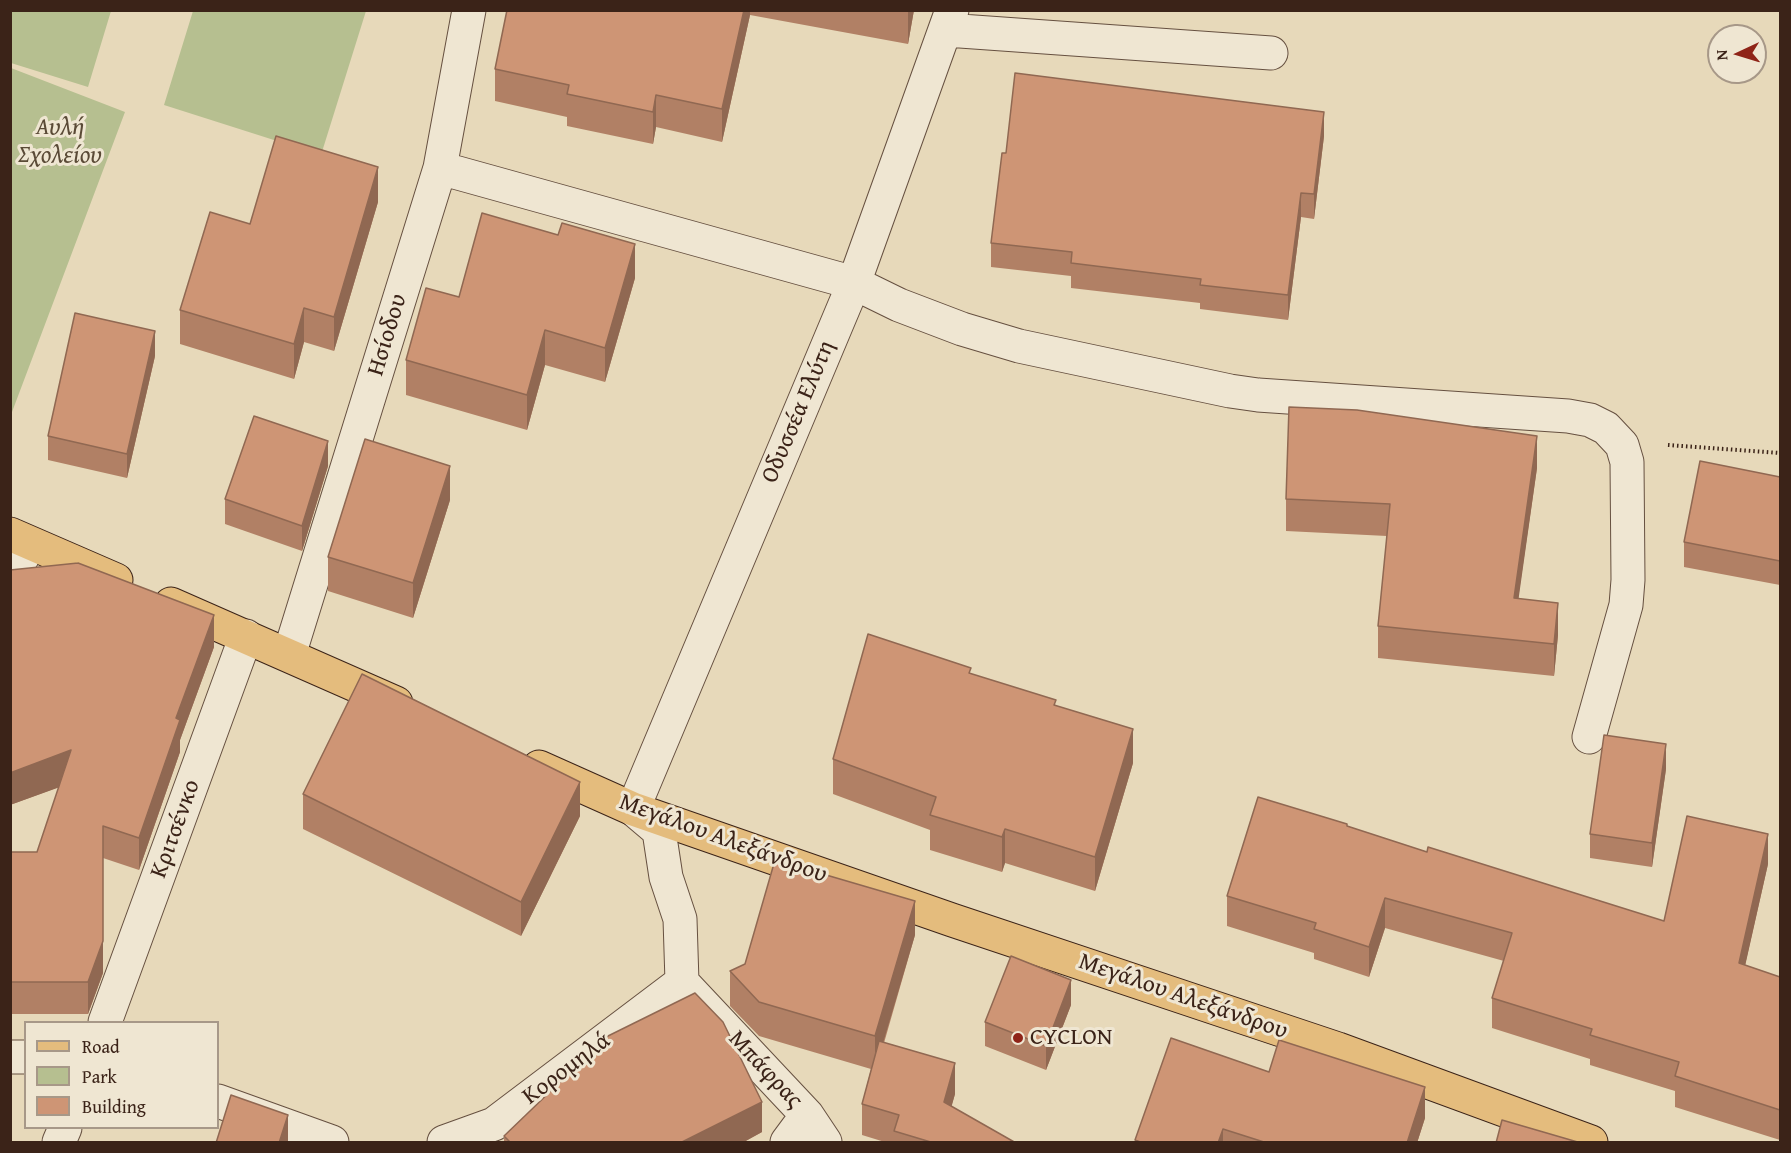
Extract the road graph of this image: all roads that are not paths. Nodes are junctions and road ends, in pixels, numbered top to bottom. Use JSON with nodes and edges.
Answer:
{"nodes":[{"id":1,"x":469,"y":10,"type":"edge"},
{"id":2,"x":949,"y":20,"type":"edge"},
{"id":3,"x":1271,"y":54,"type":"dead end"},
{"id":4,"x":440,"y":168,"type":"junction"},
{"id":5,"x":854,"y":283,"type":"junction"},
{"id":6,"x":21,"y":539,"type":"edge"},
{"id":7,"x":10,"y":576,"type":"edge"},
{"id":8,"x":246,"y":636,"type":"junction"},
{"id":9,"x":289,"y":655,"type":"junction"},
{"id":10,"x":418,"y":713,"type":"edge"},
{"id":11,"x":1589,"y":737,"type":"dead end"},
{"id":12,"x":514,"y":756,"type":"edge"},
{"id":13,"x":633,"y":809,"type":"junction"},
{"id":14,"x":682,"y":982,"type":"junction"},
{"id":15,"x":106,"y":1021,"type":"edge"},
{"id":16,"x":219,"y":1101,"type":"edge"},
{"id":17,"x":807,"y":1115,"type":"junction"},
{"id":18,"x":65,"y":1129,"type":"edge"},
{"id":19,"x":59,"y":1143,"type":"edge"},
{"id":20,"x":332,"y":1143,"type":"edge"},
{"id":21,"x":444,"y":1143,"type":"edge"},
{"id":22,"x":787,"y":1143,"type":"edge"},
{"id":23,"x":825,"y":1143,"type":"edge"},
{"id":24,"x":1591,"y":1143,"type":"edge"}],
"edges":[{"from":1,"to":4,"type":"street","name":"Ησίοδου"},
{"from":2,"to":3,"type":"street"},
{"from":2,"to":5,"type":"street","name":"Οδυσσέα Ελύτη"},
{"from":4,"to":5,"type":"street"},
{"from":4,"to":9,"type":"street","name":"Ησίοδου"},
{"from":5,"to":11,"type":"street"},
{"from":5,"to":13,"type":"street","name":"Οδυσσέα Ελύτη"},
{"from":6,"to":7,"type":"street"},
{"from":6,"to":8,"type":"main road"},
{"from":8,"to":9,"type":"main road"},
{"from":8,"to":15,"type":"street","name":"Κριτσένκο"},
{"from":9,"to":10,"type":"main road"},
{"from":12,"to":13,"type":"main road","name":"Μεγάλου Αλεξάνδρου"},
{"from":13,"to":14,"type":"street"},
{"from":13,"to":24,"type":"main road","name":"Μεγάλου Αλεξάνδρου"},
{"from":14,"to":17,"type":"street","name":"Μπάφρας"},
{"from":14,"to":21,"type":"street","name":"Κορομηλά"},
{"from":16,"to":20,"type":"street"},
{"from":17,"to":22,"type":"street"},
{"from":17,"to":23,"type":"street","name":"Μπάφρας"},
{"from":18,"to":19,"type":"street"}]}
